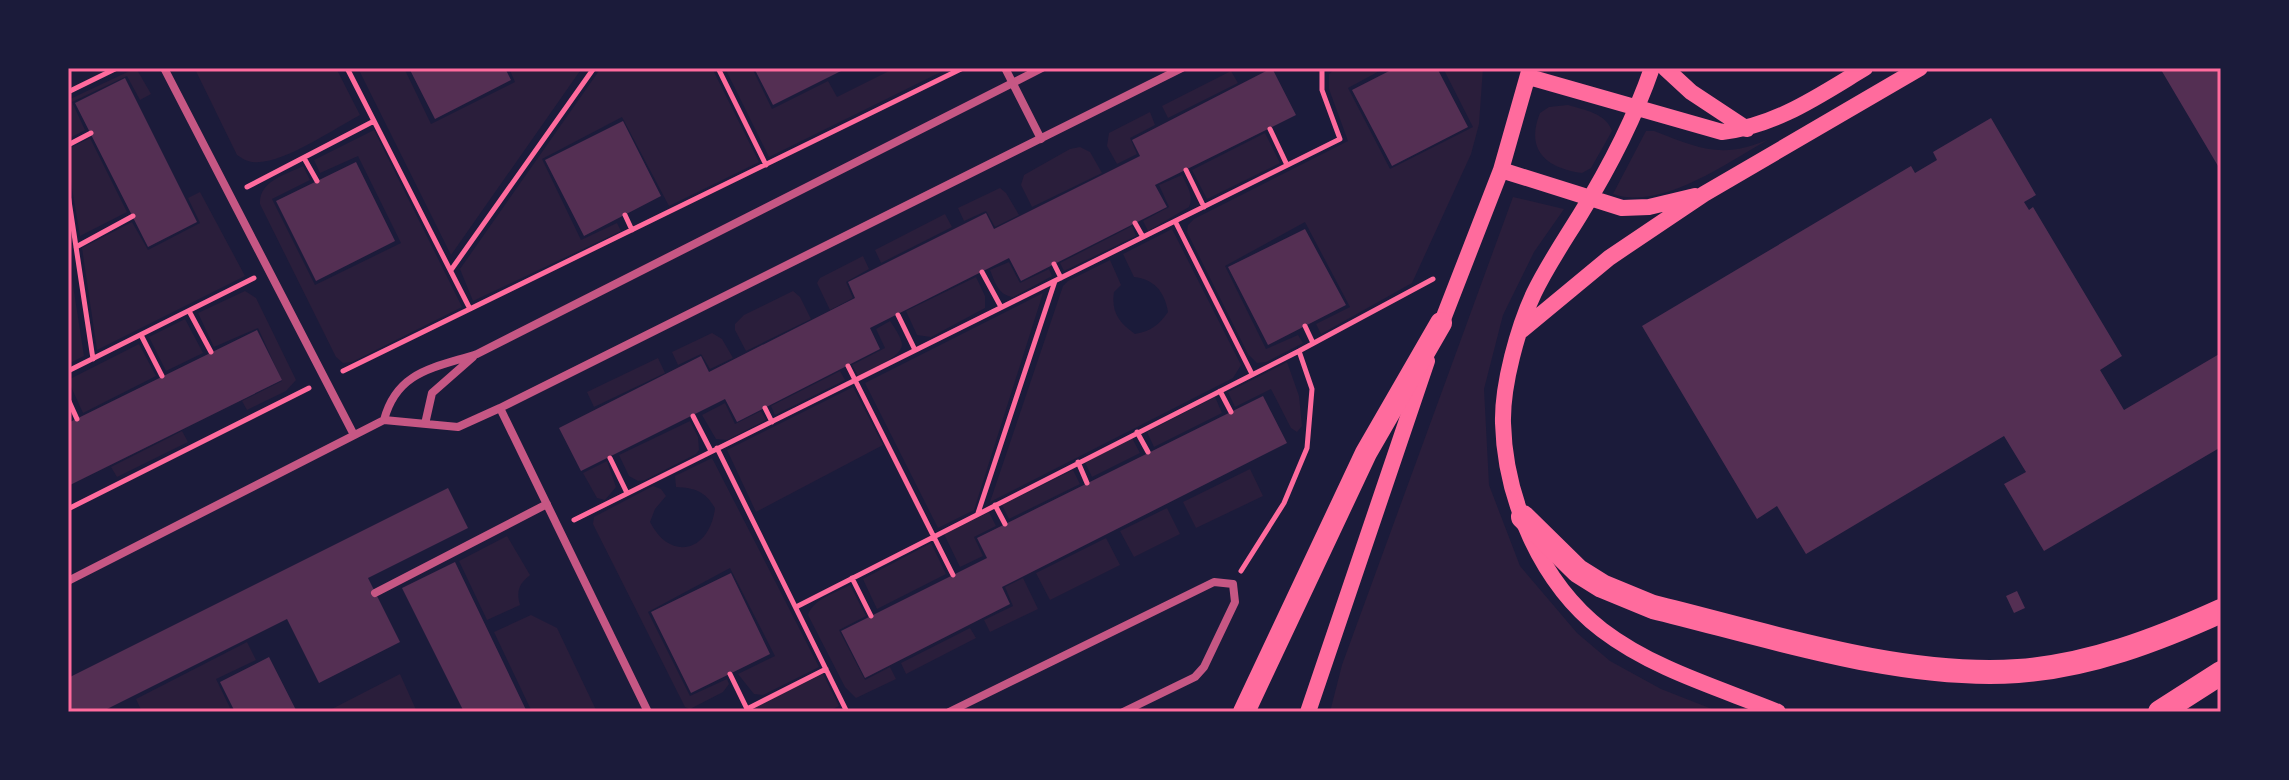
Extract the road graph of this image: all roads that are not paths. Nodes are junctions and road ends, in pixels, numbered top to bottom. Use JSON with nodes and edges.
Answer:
{"nodes":[{"id":1,"x":164,"y":68,"type":"edge"},
{"id":2,"x":1005,"y":68,"type":"edge"},
{"id":3,"x":1042,"y":68,"type":"edge"},
{"id":4,"x":1182,"y":68,"type":"edge"},
{"id":5,"x":1652,"y":68,"type":"edge"},
{"id":6,"x":1665,"y":68,"type":"edge"},
{"id":7,"x":1865,"y":68,"type":"edge"},
{"id":8,"x":1920,"y":68,"type":"edge"},
{"id":9,"x":1528,"y":71,"type":"edge"},
{"id":10,"x":1012,"y":83,"type":"junction"},
{"id":11,"x":1638,"y":108,"type":"junction"},
{"id":12,"x":1747,"y":129,"type":"junction"},
{"id":13,"x":1041,"y":139,"type":"junction"},
{"id":14,"x":1501,"y":170,"type":"junction"},
{"id":15,"x":1704,"y":194,"type":"junction"},
{"id":16,"x":1590,"y":198,"type":"junction"},
{"id":17,"x":1441,"y":323,"type":"junction"},
{"id":18,"x":1521,"y":331,"type":"junction"},
{"id":19,"x":477,"y":354,"type":"junction"},
{"id":20,"x":500,"y":408,"type":"junction"},
{"id":21,"x":384,"y":420,"type":"junction"},
{"id":22,"x":425,"y":424,"type":"junction"},
{"id":23,"x":354,"y":435,"type":"junction"},
{"id":24,"x":547,"y":504,"type":"junction"},
{"id":25,"x":1523,"y":517,"type":"junction"},
{"id":26,"x":68,"y":581,"type":"edge"},
{"id":27,"x":375,"y":593,"type":"dead end"},
{"id":28,"x":2221,"y":611,"type":"edge"},
{"id":29,"x":2221,"y":673,"type":"edge"},
{"id":30,"x":648,"y":712,"type":"edge"},
{"id":31,"x":949,"y":712,"type":"edge"},
{"id":32,"x":1123,"y":712,"type":"edge"},
{"id":33,"x":1244,"y":712,"type":"edge"},
{"id":34,"x":1308,"y":712,"type":"edge"},
{"id":35,"x":1778,"y":712,"type":"edge"},
{"id":36,"x":2160,"y":712,"type":"edge"}],
"edges":[{"from":1,"to":23,"type":"street"},
{"from":2,"to":10,"type":"street"},
{"from":3,"to":10,"type":"street"},
{"from":4,"to":13,"type":"street"},
{"from":5,"to":11,"type":"main road"},
{"from":6,"to":12,"type":"main road"},
{"from":7,"to":12,"type":"main road"},
{"from":8,"to":15,"type":"main road"},
{"from":9,"to":11,"type":"main road"},
{"from":9,"to":14,"type":"main road"},
{"from":10,"to":13,"type":"street"},
{"from":10,"to":19,"type":"street"},
{"from":11,"to":12,"type":"main road"},
{"from":11,"to":16,"type":"main road"},
{"from":13,"to":20,"type":"street"},
{"from":14,"to":16,"type":"main road"},
{"from":14,"to":17,"type":"main road"},
{"from":15,"to":16,"type":"main road"},
{"from":15,"to":18,"type":"main road"},
{"from":16,"to":18,"type":"main road"},
{"from":17,"to":33,"type":"highway"},
{"from":17,"to":34,"type":"main road"},
{"from":18,"to":25,"type":"main road"},
{"from":19,"to":21,"type":"street"},
{"from":19,"to":22,"type":"street"},
{"from":20,"to":22,"type":"street"},
{"from":20,"to":24,"type":"street"},
{"from":21,"to":22,"type":"street"},
{"from":21,"to":23,"type":"street"},
{"from":23,"to":26,"type":"street"},
{"from":24,"to":27,"type":"street"},
{"from":24,"to":30,"type":"street"},
{"from":25,"to":28,"type":"highway"},
{"from":25,"to":35,"type":"main road"},
{"from":29,"to":36,"type":"highway"},
{"from":31,"to":32,"type":"street"}]}
